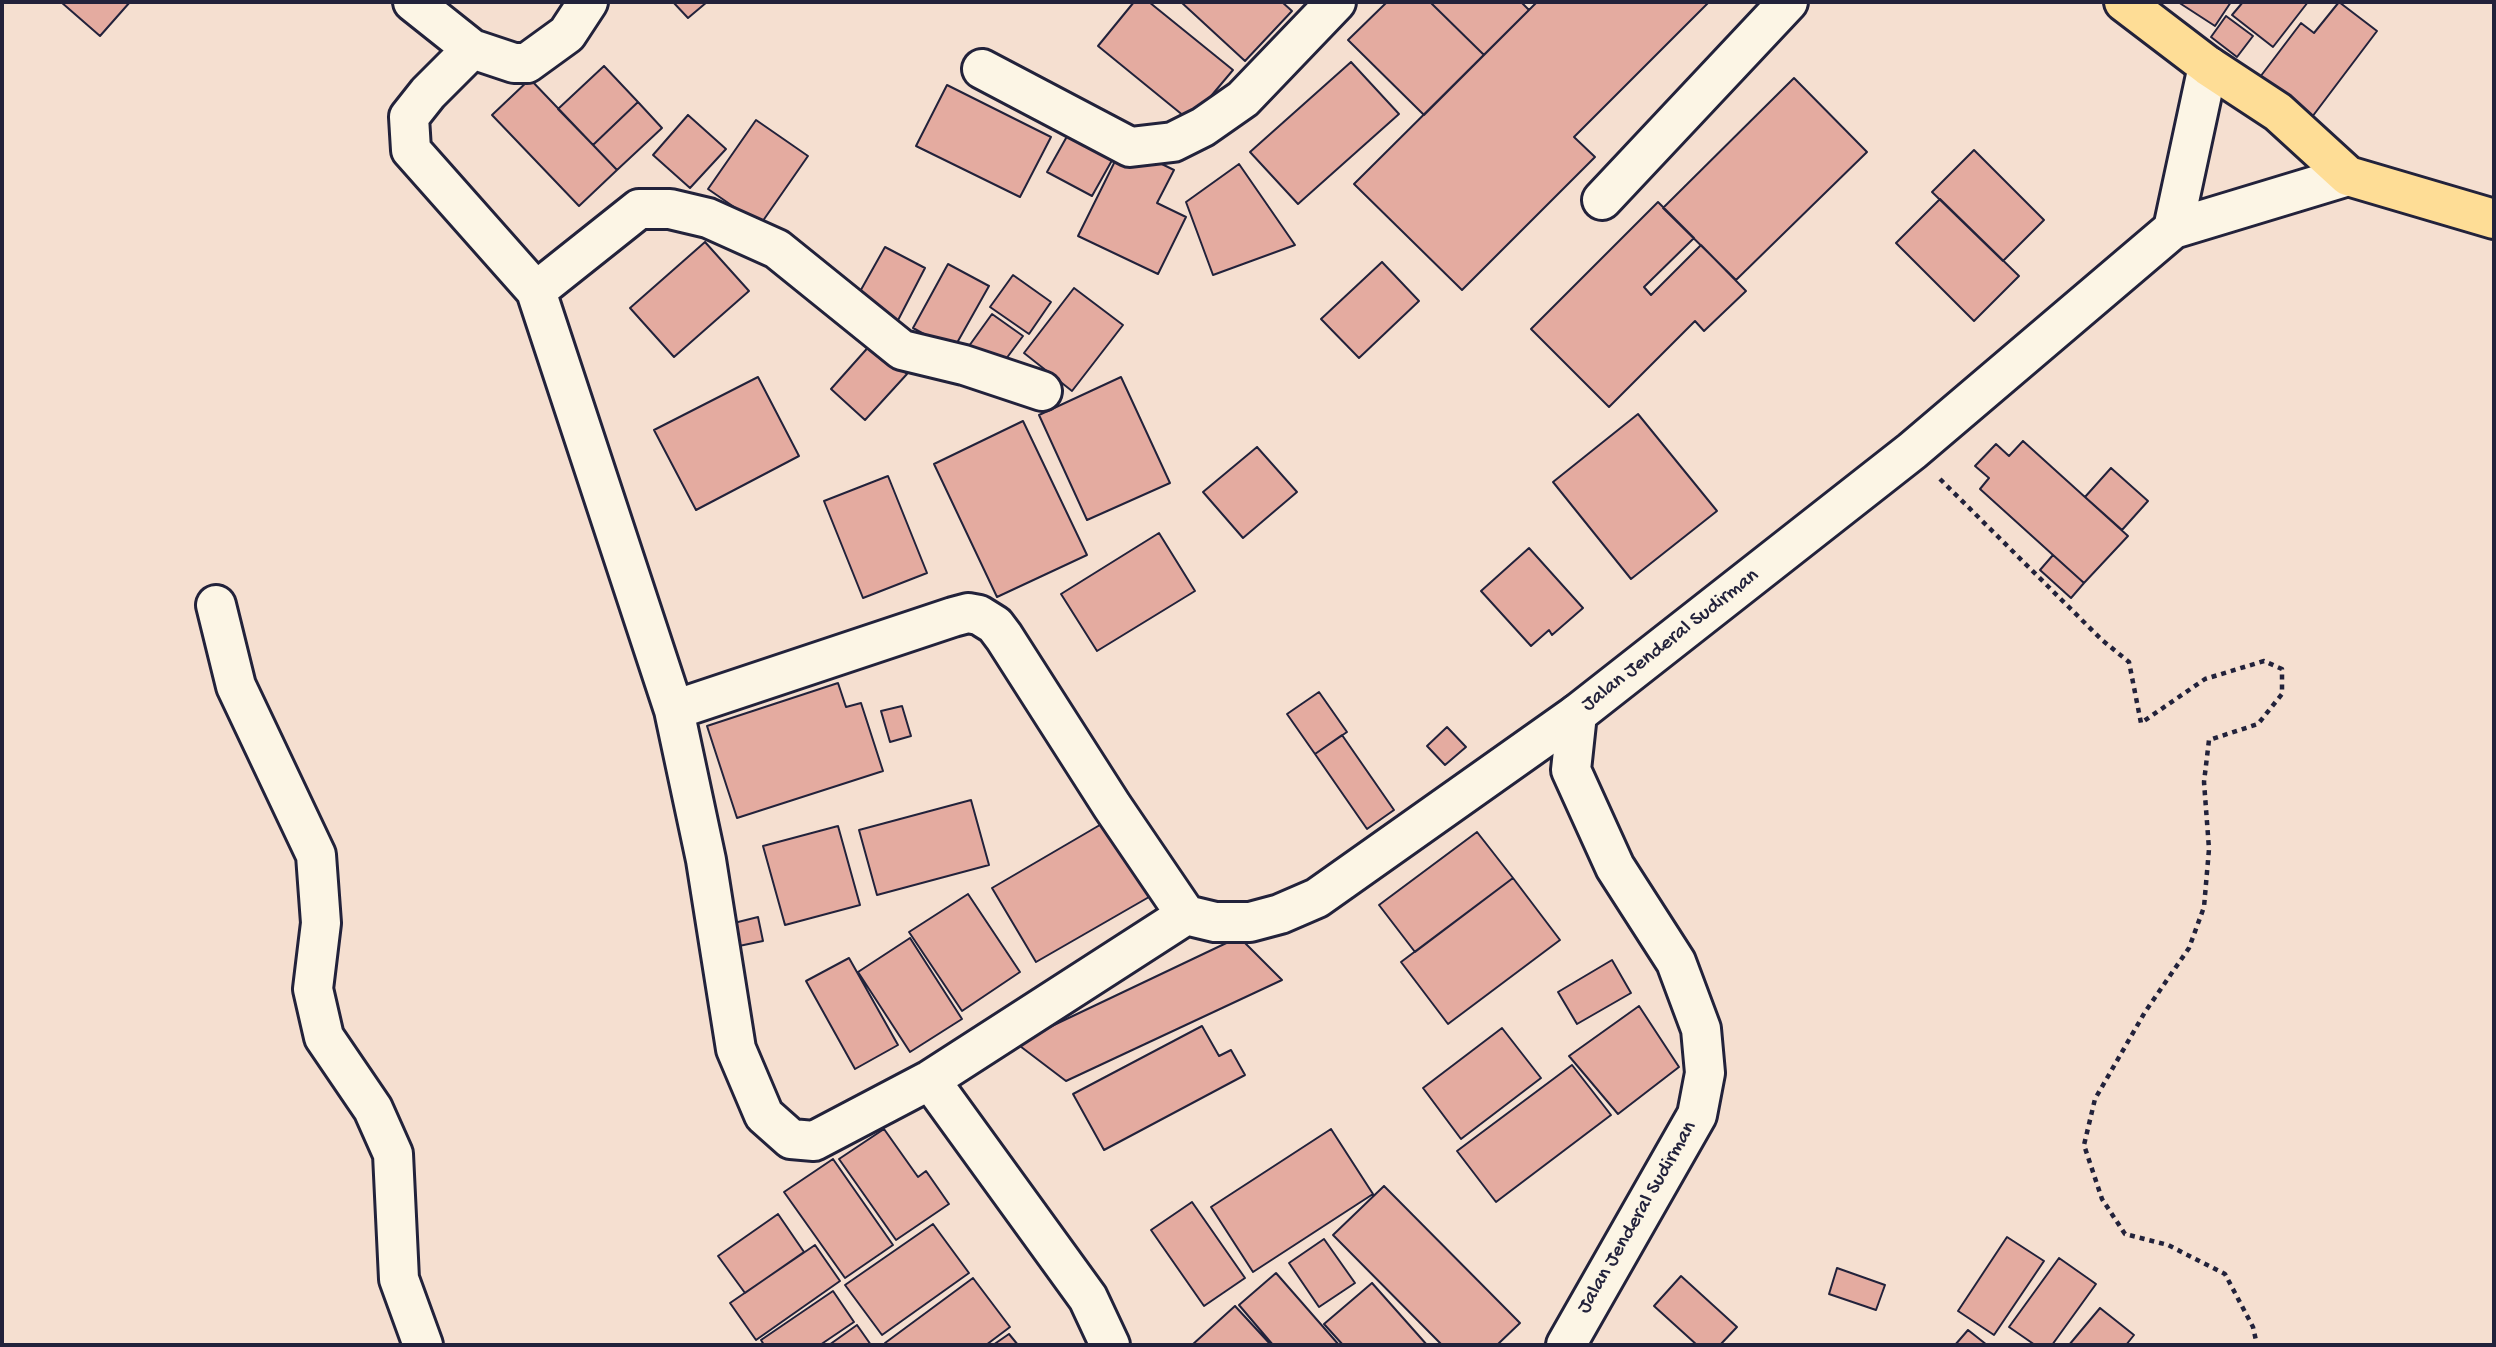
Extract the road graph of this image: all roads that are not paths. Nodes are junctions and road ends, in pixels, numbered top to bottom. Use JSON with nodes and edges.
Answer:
{"nodes":[{"id":1,"x":413,"y":2,"type":"edge"},
{"id":2,"x":588,"y":2,"type":"edge"},
{"id":3,"x":1336,"y":2,"type":"edge"},
{"id":4,"x":1788,"y":2,"type":"edge"},
{"id":5,"x":2124,"y":2,"type":"edge"},
{"id":6,"x":472,"y":49,"type":"junction"},
{"id":7,"x":2208,"y":66,"type":"junction"},
{"id":8,"x":982,"y":69,"type":"dead end"},
{"id":9,"x":2348,"y":176,"type":"junction"},
{"id":10,"x":1602,"y":200,"type":"dead end"},
{"id":11,"x":2494,"y":219,"type":"edge"},
{"id":12,"x":2173,"y":229,"type":"junction"},
{"id":13,"x":536,"y":291,"type":"junction"},
{"id":14,"x":1042,"y":391,"type":"dead end"},
{"id":15,"x":216,"y":605,"type":"dead end"},
{"id":16,"x":674,"y":710,"type":"junction"},
{"id":17,"x":1577,"y":714,"type":"junction"},
{"id":18,"x":1186,"y":915,"type":"junction"},
{"id":19,"x":930,"y":1080,"type":"junction"},
{"id":20,"x":423,"y":1345,"type":"edge"},
{"id":21,"x":1110,"y":1345,"type":"edge"},
{"id":22,"x":1566,"y":1345,"type":"edge"}],
"edges":[{"from":1,"to":6,"type":"street"},
{"from":2,"to":6,"type":"street"},
{"from":3,"to":8,"type":"street"},
{"from":4,"to":10,"type":"street"},
{"from":5,"to":7,"type":"highway"},
{"from":6,"to":13,"type":"street"},
{"from":7,"to":9,"type":"highway"},
{"from":7,"to":12,"type":"street"},
{"from":9,"to":11,"type":"highway"},
{"from":9,"to":12,"type":"street","name":"Jalan Jenderal Sudirman"},
{"from":12,"to":17,"type":"street","name":"Jalan Jenderal Sudirman"},
{"from":13,"to":14,"type":"street"},
{"from":13,"to":16,"type":"street"},
{"from":15,"to":20,"type":"street"},
{"from":16,"to":18,"type":"street"},
{"from":16,"to":19,"type":"street"},
{"from":17,"to":18,"type":"street"},
{"from":17,"to":22,"type":"street","name":"Jalan Jenderal Sudirman"},
{"from":18,"to":19,"type":"street"},
{"from":19,"to":21,"type":"street"}]}
